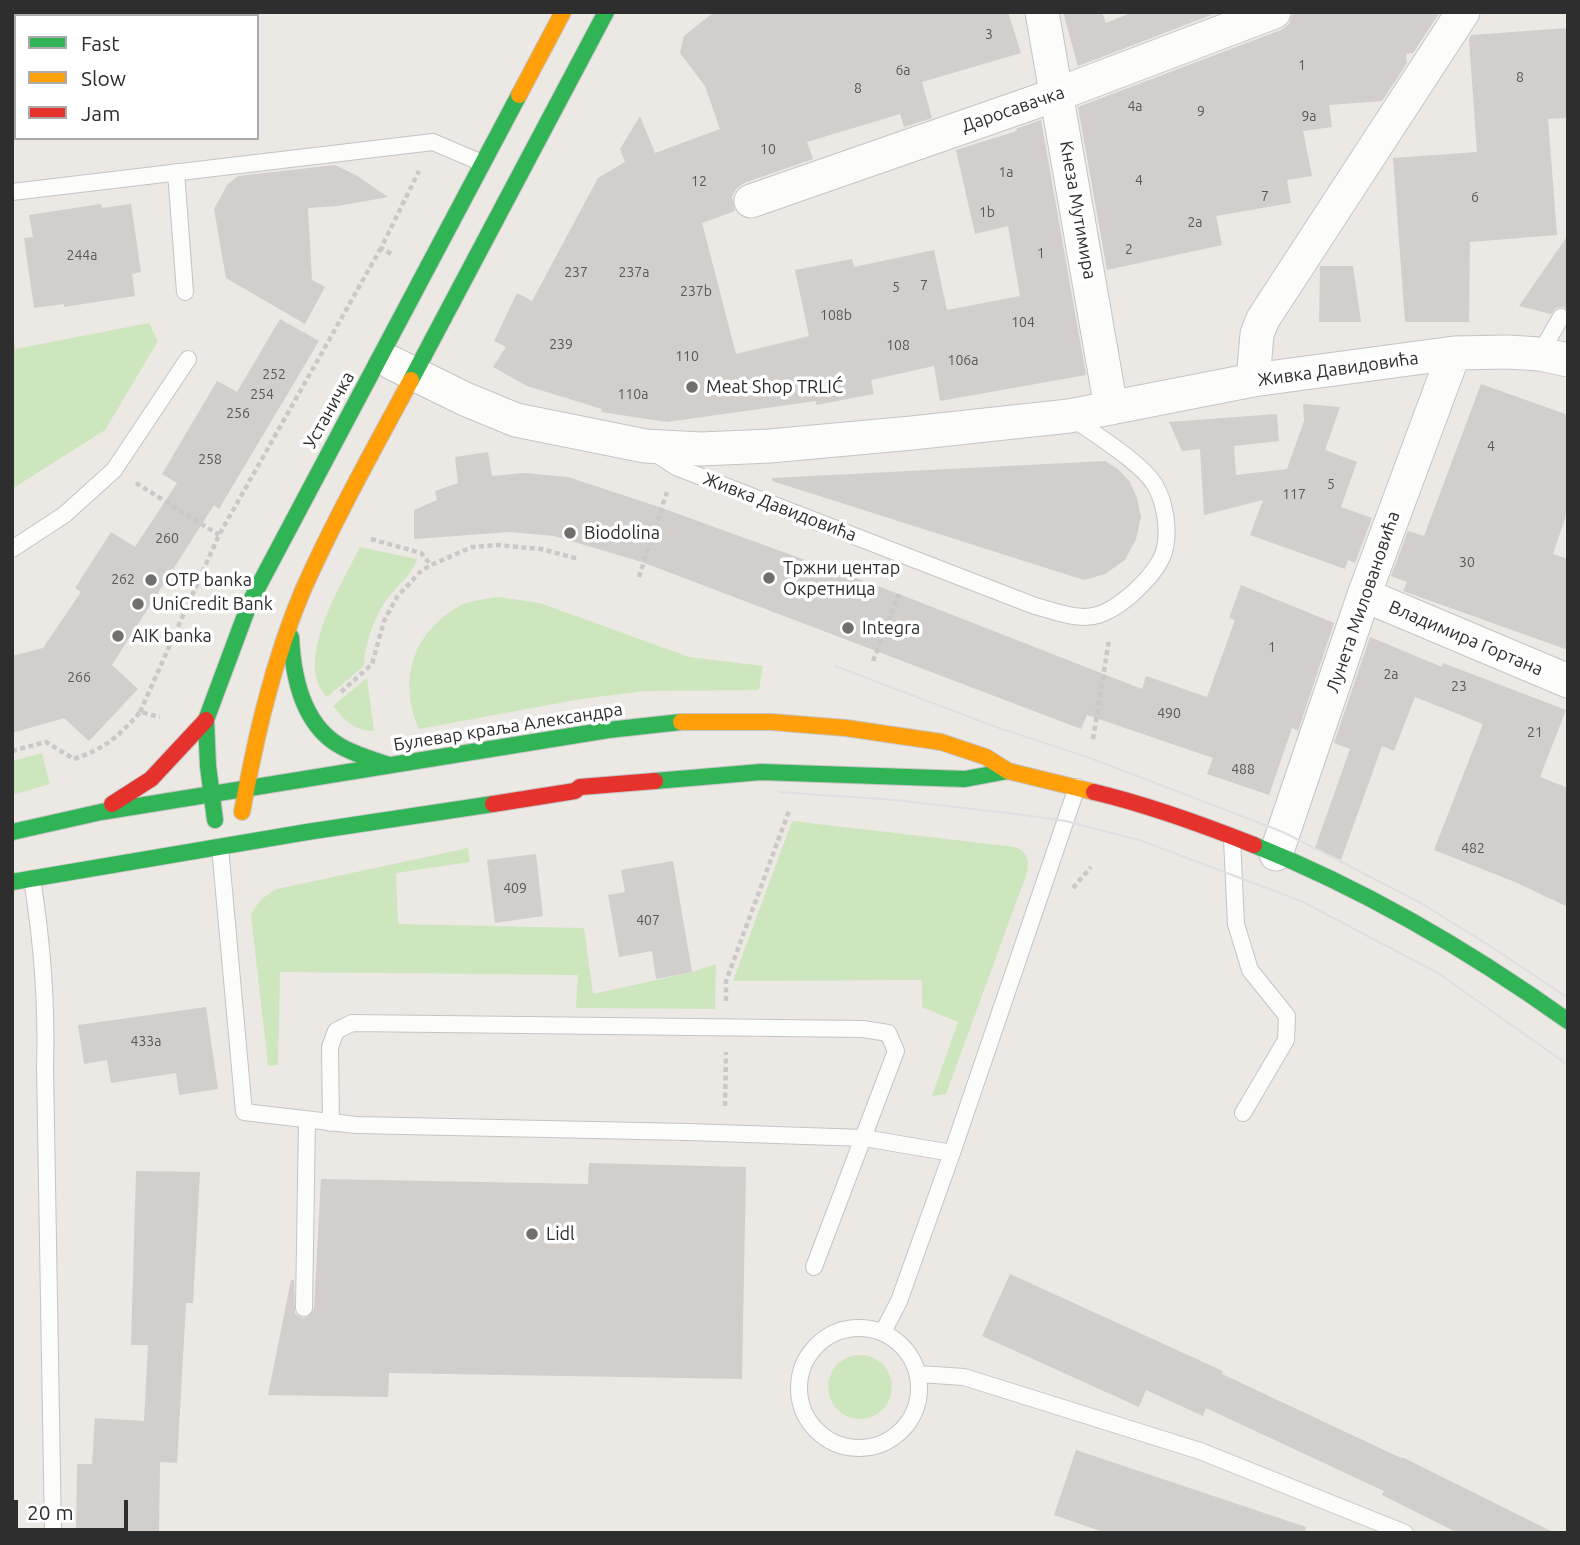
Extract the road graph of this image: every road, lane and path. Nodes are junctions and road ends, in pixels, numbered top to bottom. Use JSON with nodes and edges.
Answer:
{"nodes":[{"id":1,"x":563,"y":12,"type":"edge"},
{"id":2,"x":606,"y":12,"type":"edge"},
{"id":3,"x":1042,"y":12,"type":"edge"},
{"id":4,"x":1274,"y":12,"type":"edge"},
{"id":5,"x":1463,"y":12,"type":"edge"},
{"id":6,"x":1058,"y":94,"type":"junction"},
{"id":7,"x":433,"y":142,"type":"junction"},
{"id":8,"x":483,"y":163,"type":"junction"},
{"id":9,"x":176,"y":172,"type":"junction"},
{"id":10,"x":12,"y":192,"type":"edge"},
{"id":11,"x":751,"y":201,"type":"dead end"},
{"id":12,"x":382,"y":248,"type":"junction"},
{"id":13,"x":425,"y":274,"type":"junction"},
{"id":14,"x":184,"y":292,"type":"dead end"},
{"id":15,"x":1561,"y":317,"type":"dead end"},
{"id":16,"x":1454,"y":352,"type":"junction"},
{"id":17,"x":380,"y":356,"type":"junction"},
{"id":18,"x":1554,"y":357,"type":"edge"},
{"id":19,"x":188,"y":359,"type":"dead end"},
{"id":20,"x":414,"y":374,"type":"junction"},
{"id":21,"x":1253,"y":380,"type":"junction"},
{"id":22,"x":1111,"y":408,"type":"junction"},
{"id":23,"x":1069,"y":416,"type":"junction"},
{"id":24,"x":645,"y":446,"type":"junction"},
{"id":25,"x":164,"y":501,"type":"dead end"},
{"id":26,"x":662,"y":508,"type":"dead end"},
{"id":27,"x":219,"y":535,"type":"junction"},
{"id":28,"x":368,"y":538,"type":"dead end"},
{"id":29,"x":12,"y":549,"type":"edge"},
{"id":30,"x":579,"y":559,"type":"dead end"},
{"id":31,"x":431,"y":565,"type":"junction"},
{"id":32,"x":639,"y":577,"type":"dead end"},
{"id":33,"x":899,"y":594,"type":"dead end"},
{"id":34,"x":1364,"y":595,"type":"junction"},
{"id":35,"x":1114,"y":608,"type":"junction"},
{"id":36,"x":291,"y":622,"type":"junction"},
{"id":37,"x":873,"y":661,"type":"dead end"},
{"id":38,"x":1568,"y":681,"type":"edge"},
{"id":39,"x":332,"y":700,"type":"dead end"},
{"id":40,"x":140,"y":712,"type":"junction"},
{"id":41,"x":206,"y":720,"type":"junction"},
{"id":42,"x":1093,"y":739,"type":"dead end"},
{"id":43,"x":12,"y":751,"type":"edge"},
{"id":44,"x":391,"y":766,"type":"junction"},
{"id":45,"x":1008,"y":771,"type":"junction"},
{"id":46,"x":1077,"y":787,"type":"junction"},
{"id":47,"x":245,"y":789,"type":"junction"},
{"id":48,"x":211,"y":794,"type":"junction"},
{"id":49,"x":792,"y":804,"type":"dead end"},
{"id":50,"x":101,"y":812,"type":"junction"},
{"id":51,"x":12,"y":832,"type":"edge"},
{"id":52,"x":1231,"y":836,"type":"junction"},
{"id":53,"x":238,"y":843,"type":"junction"},
{"id":54,"x":220,"y":847,"type":"junction"},
{"id":55,"x":1276,"y":854,"type":"junction"},
{"id":56,"x":32,"y":879,"type":"junction"},
{"id":57,"x":12,"y":882,"type":"edge"},
{"id":58,"x":1568,"y":1021,"type":"edge"},
{"id":59,"x":726,"y":1027,"type":"junction"},
{"id":60,"x":1243,"y":1113,"type":"dead end"},
{"id":61,"x":307,"y":1120,"type":"junction"},
{"id":62,"x":331,"y":1123,"type":"junction"},
{"id":63,"x":725,"y":1133,"type":"junction"},
{"id":64,"x":864,"y":1138,"type":"junction"},
{"id":65,"x":952,"y":1153,"type":"junction"},
{"id":66,"x":814,"y":1267,"type":"dead end"},
{"id":67,"x":304,"y":1308,"type":"dead end"},
{"id":68,"x":883,"y":1332,"type":"junction"},
{"id":69,"x":919,"y":1374,"type":"junction"},
{"id":70,"x":53,"y":1533,"type":"edge"},
{"id":71,"x":1405,"y":1533,"type":"edge"}],
"edges":[{"from":1,"to":8,"type":"main road","name":"Устаничка"},
{"from":2,"to":20,"type":"main road"},
{"from":3,"to":6,"type":"street","name":"Кнеза Мутимира"},
{"from":4,"to":6,"type":"street","name":"Даросавачка"},
{"from":5,"to":21,"type":"street"},
{"from":6,"to":11,"type":"street","name":"Даросавачка"},
{"from":6,"to":22,"type":"street","name":"Кнеза Мутимира"},
{"from":7,"to":8,"type":"lane"},
{"from":7,"to":9,"type":"lane"},
{"from":7,"to":12,"type":"path"},
{"from":8,"to":13,"type":"main road","name":"Устаничка"},
{"from":9,"to":10,"type":"lane"},
{"from":9,"to":14,"type":"lane"},
{"from":12,"to":13,"type":"path"},
{"from":12,"to":27,"type":"path"},
{"from":13,"to":17,"type":"main road","name":"Устаничка"},
{"from":15,"to":18,"type":"lane"},
{"from":16,"to":18,"type":"street","name":"Живка Давидовића"},
{"from":16,"to":21,"type":"street","name":"Живка Давидовића"},
{"from":16,"to":34,"type":"street","name":"Лунета Миловановића"},
{"from":17,"to":20,"type":"street","name":"Живка Давидовића"},
{"from":17,"to":41,"type":"main road","name":"Устаничка"},
{"from":19,"to":29,"type":"lane"},
{"from":20,"to":24,"type":"street","name":"Живка Давидовића"},
{"from":20,"to":36,"type":"main road"},
{"from":21,"to":22,"type":"street","name":"Живка Давидовића"},
{"from":22,"to":23,"type":"street","name":"Живка Давидовића"},
{"from":23,"to":24,"type":"street","name":"Живка Давидовића"},
{"from":23,"to":35,"type":"lane","name":"Живка Давидовића"},
{"from":24,"to":35,"type":"lane","name":"Живка Давидовића"},
{"from":25,"to":27,"type":"path"},
{"from":26,"to":32,"type":"path"},
{"from":27,"to":40,"type":"path"},
{"from":28,"to":31,"type":"path"},
{"from":30,"to":31,"type":"path"},
{"from":31,"to":39,"type":"path"},
{"from":33,"to":37,"type":"path"},
{"from":34,"to":38,"type":"street","name":"Владимира Гортана"},
{"from":34,"to":55,"type":"street","name":"Лунета Миловановића"},
{"from":35,"to":42,"type":"path"},
{"from":36,"to":44,"type":"main road"},
{"from":36,"to":47,"type":"main road"},
{"from":40,"to":41,"type":"path"},
{"from":40,"to":43,"type":"path"},
{"from":41,"to":48,"type":"main road","name":"Устаничка"},
{"from":41,"to":50,"type":"main road"},
{"from":44,"to":45,"type":"main road","name":"Булевар краља Александра"},
{"from":44,"to":47,"type":"main road","name":"Булевар краља Александра"},
{"from":45,"to":46,"type":"main road","name":"Булевар краља Александра"},
{"from":45,"to":53,"type":"main road","name":"Булевар краља Александра"},
{"from":46,"to":52,"type":"main road","name":"Булевар краља Александра"},
{"from":46,"to":65,"type":"lane"},
{"from":47,"to":48,"type":"main road","name":"Булевар краља Александра"},
{"from":47,"to":53,"type":"main road"},
{"from":48,"to":50,"type":"main road","name":"Булевар краља Александра"},
{"from":48,"to":54,"type":"main road","name":"Устаничка"},
{"from":49,"to":59,"type":"path"},
{"from":50,"to":51,"type":"main road","name":"Булевар краља Александра"},
{"from":52,"to":55,"type":"main road","name":"Булевар краља Александра"},
{"from":52,"to":60,"type":"lane"},
{"from":53,"to":54,"type":"main road","name":"Булевар краља Александра"},
{"from":54,"to":56,"type":"main road","name":"Булевар краља Александра"},
{"from":54,"to":61,"type":"lane"},
{"from":55,"to":58,"type":"main road","name":"Булевар краља Александра"},
{"from":56,"to":57,"type":"main road","name":"Булевар краља Александра"},
{"from":56,"to":70,"type":"lane"},
{"from":59,"to":62,"type":"lane"},
{"from":59,"to":63,"type":"path"},
{"from":59,"to":64,"type":"lane"},
{"from":61,"to":62,"type":"lane"},
{"from":61,"to":67,"type":"lane"},
{"from":62,"to":63,"type":"lane"},
{"from":63,"to":64,"type":"lane"},
{"from":64,"to":65,"type":"lane"},
{"from":64,"to":66,"type":"lane"},
{"from":65,"to":68,"type":"lane"},
{"from":68,"to":69,"type":"lane"},
{"from":68,"to":69,"type":"lane"},
{"from":69,"to":71,"type":"lane"}]}
